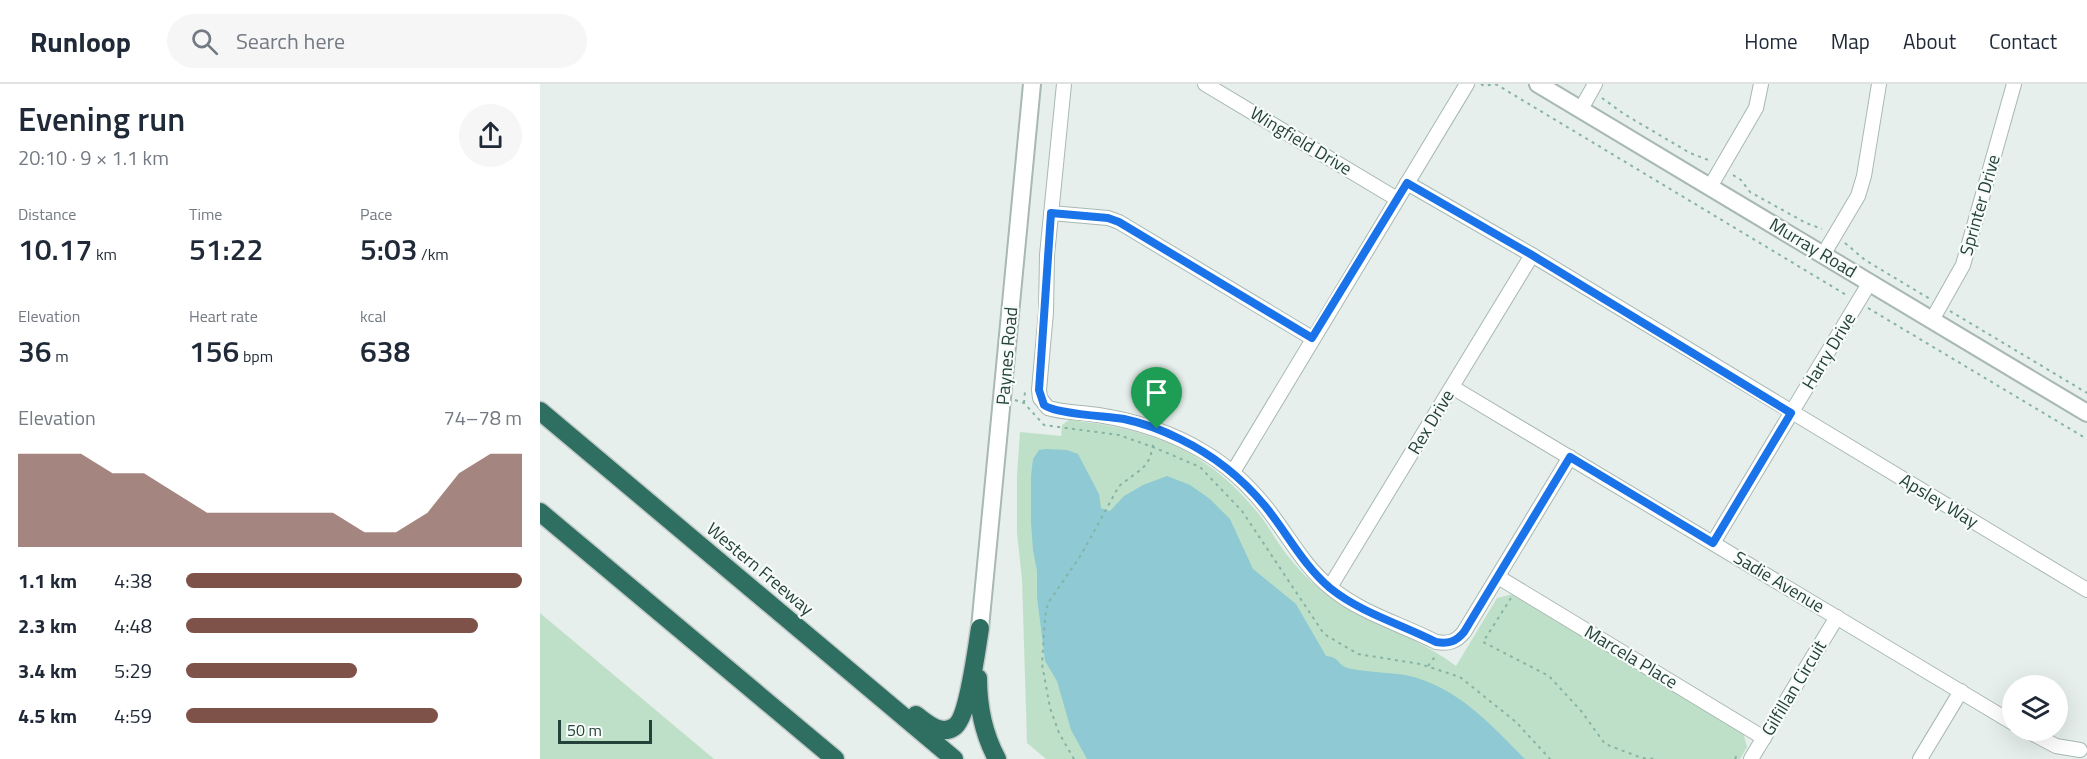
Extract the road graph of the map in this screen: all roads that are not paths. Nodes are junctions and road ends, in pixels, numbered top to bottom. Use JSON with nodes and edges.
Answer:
{"nodes":[{"id":1,"x":1032,"y":84,"type":"edge"},
{"id":2,"x":1064,"y":84,"type":"edge"},
{"id":3,"x":1205,"y":84,"type":"edge"},
{"id":4,"x":1467,"y":84,"type":"edge"},
{"id":5,"x":1538,"y":84,"type":"edge"},
{"id":6,"x":1595,"y":84,"type":"edge"},
{"id":7,"x":1761,"y":84,"type":"edge"},
{"id":8,"x":1879,"y":84,"type":"edge"},
{"id":9,"x":2014,"y":84,"type":"edge"},
{"id":10,"x":1581,"y":109,"type":"junction"},
{"id":11,"x":1407,"y":183,"type":"junction"},
{"id":12,"x":1710,"y":187,"type":"junction"},
{"id":13,"x":1397,"y":199,"type":"junction"},
{"id":14,"x":1051,"y":213,"type":"junction"},
{"id":15,"x":1532,"y":255,"type":"junction"},
{"id":16,"x":1823,"y":255,"type":"junction"},
{"id":17,"x":1870,"y":282,"type":"junction"},
{"id":18,"x":1932,"y":320,"type":"junction"},
{"id":19,"x":1312,"y":338,"type":"junction"},
{"id":20,"x":1452,"y":387,"type":"junction"},
{"id":21,"x":540,"y":411,"type":"edge"},
{"id":22,"x":1791,"y":413,"type":"junction"},
{"id":23,"x":2087,"y":413,"type":"edge"},
{"id":24,"x":1570,"y":457,"type":"junction"},
{"id":25,"x":1233,"y":472,"type":"junction"},
{"id":26,"x":540,"y":512,"type":"edge"},
{"id":27,"x":1713,"y":543,"type":"junction"},
{"id":28,"x":732,"y":573,"type":"junction"},
{"id":29,"x":1498,"y":577,"type":"junction"},
{"id":30,"x":1330,"y":587,"type":"junction"},
{"id":31,"x":2087,"y":590,"type":"edge"},
{"id":32,"x":1837,"y":617,"type":"junction"},
{"id":33,"x":980,"y":628,"type":"junction"},
{"id":34,"x":1961,"y":691,"type":"junction"},
{"id":35,"x":2002,"y":716,"type":"edge"},
{"id":36,"x":1764,"y":738,"type":"junction"},
{"id":37,"x":2043,"y":741,"type":"edge"},
{"id":38,"x":2044,"y":741,"type":"edge"},
{"id":39,"x":2082,"y":751,"type":"edge"},
{"id":40,"x":835,"y":759,"type":"edge"},
{"id":41,"x":954,"y":759,"type":"edge"},
{"id":42,"x":997,"y":759,"type":"edge"},
{"id":43,"x":1751,"y":759,"type":"edge"},
{"id":44,"x":1920,"y":759,"type":"edge"},
{"id":45,"x":2061,"y":759,"type":"edge"}],
"edges":[{"from":1,"to":33,"type":"street","name":"Paynes Road"},
{"from":2,"to":14,"type":"street"},
{"from":3,"to":13,"type":"street","name":"Wingfield Drive"},
{"from":4,"to":11,"type":"street"},
{"from":5,"to":10,"type":"street","name":"Murray Road"},
{"from":6,"to":10,"type":"street"},
{"from":7,"to":12,"type":"street"},
{"from":8,"to":16,"type":"street"},
{"from":9,"to":18,"type":"street","name":"Sprinter Drive"},
{"from":10,"to":12,"type":"street","name":"Murray Road"},
{"from":11,"to":13,"type":"street"},
{"from":11,"to":15,"type":"street","name":"Apsley Way"},
{"from":12,"to":16,"type":"street","name":"Murray Road"},
{"from":13,"to":19,"type":"street"},
{"from":14,"to":19,"type":"street"},
{"from":14,"to":25,"type":"street"},
{"from":15,"to":20,"type":"street","name":"Rex Drive"},
{"from":15,"to":22,"type":"street","name":"Apsley Way"},
{"from":16,"to":17,"type":"street","name":"Murray Road"},
{"from":17,"to":18,"type":"street","name":"Murray Road"},
{"from":17,"to":22,"type":"street","name":"Harry Drive"},
{"from":18,"to":23,"type":"street","name":"Murray Road"},
{"from":19,"to":25,"type":"street"},
{"from":20,"to":24,"type":"street","name":"Sadie Avenue"},
{"from":20,"to":30,"type":"street","name":"Rex Drive"},
{"from":21,"to":28,"type":"highway","name":"Western Freeway"},
{"from":22,"to":27,"type":"street","name":"Harry Drive"},
{"from":22,"to":31,"type":"street","name":"Apsley Way"},
{"from":24,"to":27,"type":"street","name":"Sadie Avenue"},
{"from":24,"to":29,"type":"street"},
{"from":25,"to":30,"type":"street"},
{"from":26,"to":40,"type":"highway"},
{"from":27,"to":32,"type":"street","name":"Sadie Avenue"},
{"from":28,"to":33,"type":"highway"},
{"from":28,"to":41,"type":"highway","name":"Western Freeway"},
{"from":29,"to":30,"type":"street"},
{"from":29,"to":36,"type":"street","name":"Marcela Place"},
{"from":32,"to":34,"type":"street","name":"Sadie Avenue"},
{"from":32,"to":36,"type":"street","name":"Gilfillan Circuit"},
{"from":33,"to":42,"type":"highway"},
{"from":34,"to":35,"type":"street","name":"Sadie Avenue"},
{"from":34,"to":44,"type":"street"},
{"from":36,"to":43,"type":"street","name":"Gilfillan Circuit"},
{"from":37,"to":45,"type":"street"},
{"from":38,"to":39,"type":"street"}]}
